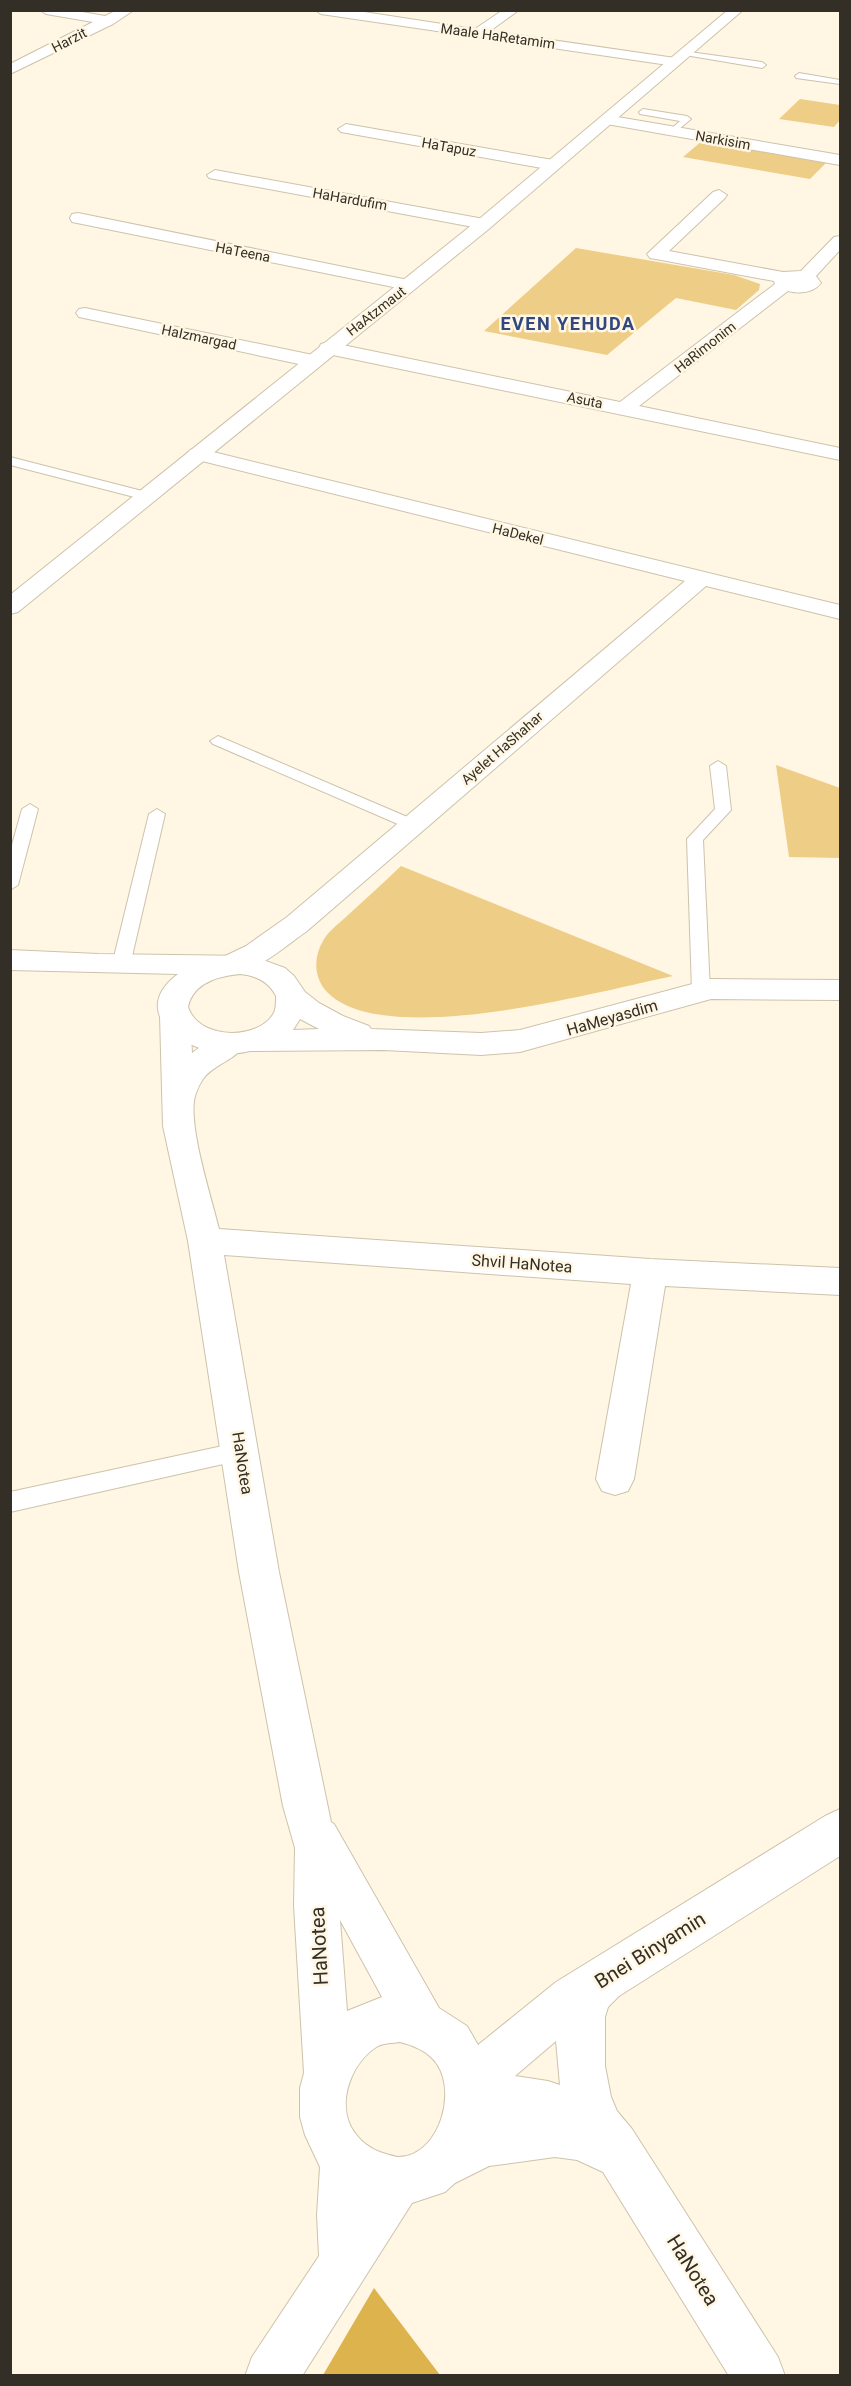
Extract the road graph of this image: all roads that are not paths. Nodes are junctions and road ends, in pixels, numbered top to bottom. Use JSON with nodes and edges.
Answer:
{"nodes":[{"id":1,"x":46,"y":10,"type":"edge"},
{"id":2,"x":128,"y":10,"type":"edge"},
{"id":3,"x":321,"y":10,"type":"edge"},
{"id":4,"x":513,"y":10,"type":"edge"},
{"id":5,"x":737,"y":10,"type":"edge"},
{"id":6,"x":108,"y":21,"type":"junction"},
{"id":7,"x":478,"y":33,"type":"junction"},
{"id":8,"x":680,"y":58,"type":"junction"},
{"id":9,"x":762,"y":65,"type":"dead end"},
{"id":10,"x":10,"y":70,"type":"edge"},
{"id":11,"x":799,"y":76,"type":"dead end"},
{"id":12,"x":840,"y":82,"type":"edge"},
{"id":13,"x":643,"y":112,"type":"dead end"},
{"id":14,"x":606,"y":120,"type":"junction"},
{"id":15,"x":346,"y":129,"type":"dead end"},
{"id":16,"x":674,"y":131,"type":"junction"},
{"id":17,"x":840,"y":160,"type":"edge"},
{"id":18,"x":553,"y":165,"type":"junction"},
{"id":19,"x":215,"y":175,"type":"dead end"},
{"id":20,"x":719,"y":195,"type":"dead end"},
{"id":21,"x":78,"y":218,"type":"dead end"},
{"id":22,"x":484,"y":224,"type":"junction"},
{"id":23,"x":840,"y":241,"type":"edge"},
{"id":24,"x":785,"y":282,"type":"junction"},
{"id":25,"x":408,"y":285,"type":"junction"},
{"id":26,"x":85,"y":313,"type":"dead end"},
{"id":27,"x":321,"y":354,"type":"junction"},
{"id":28,"x":625,"y":408,"type":"junction"},
{"id":29,"x":197,"y":454,"type":"junction"},
{"id":30,"x":840,"y":454,"type":"edge"},
{"id":31,"x":10,"y":461,"type":"edge"},
{"id":32,"x":146,"y":496,"type":"junction"},
{"id":33,"x":701,"y":579,"type":"junction"},
{"id":34,"x":10,"y":607,"type":"edge"},
{"id":35,"x":840,"y":612,"type":"edge"},
{"id":36,"x":218,"y":741,"type":"dead end"},
{"id":37,"x":718,"y":766,"type":"dead end"},
{"id":38,"x":30,"y":809,"type":"dead end"},
{"id":39,"x":157,"y":814,"type":"dead end"},
{"id":40,"x":413,"y":825,"type":"junction"},
{"id":41,"x":10,"y":885,"type":"edge"},
{"id":42,"x":304,"y":918,"type":"junction"},
{"id":43,"x":10,"y":960,"type":"edge"},
{"id":44,"x":110,"y":965,"type":"junction"},
{"id":45,"x":226,"y":965,"type":"junction"},
{"id":46,"x":288,"y":990,"type":"junction"},
{"id":47,"x":840,"y":990,"type":"edge"},
{"id":48,"x":701,"y":992,"type":"junction"},
{"id":49,"x":174,"y":1009,"type":"junction"},
{"id":50,"x":384,"y":1039,"type":"junction"},
{"id":51,"x":240,"y":1042,"type":"junction"},
{"id":52,"x":177,"y":1105,"type":"junction"},
{"id":53,"x":205,"y":1241,"type":"junction"},
{"id":54,"x":650,"y":1272,"type":"junction"},
{"id":55,"x":840,"y":1281,"type":"edge"},
{"id":56,"x":241,"y":1451,"type":"junction"},
{"id":57,"x":615,"y":1479,"type":"dead end"},
{"id":58,"x":10,"y":1502,"type":"edge"},
{"id":59,"x":309,"y":1821,"type":"junction"},
{"id":60,"x":840,"y":1832,"type":"edge"},
{"id":61,"x":618,"y":1971,"type":"junction"},
{"id":62,"x":422,"y":2023,"type":"junction"},
{"id":63,"x":328,"y":2072,"type":"junction"},
{"id":64,"x":470,"y":2088,"type":"junction"},
{"id":65,"x":613,"y":2146,"type":"junction"},
{"id":66,"x":345,"y":2160,"type":"junction"},
{"id":67,"x":444,"y":2163,"type":"junction"},
{"id":68,"x":397,"y":2182,"type":"junction"},
{"id":69,"x":345,"y":2259,"type":"junction"},
{"id":70,"x":271,"y":2376,"type":"edge"},
{"id":71,"x":759,"y":2376,"type":"edge"}],
"edges":[{"from":1,"to":6,"type":"street"},
{"from":2,"to":6,"type":"street","name":"Harzit"},
{"from":3,"to":7,"type":"street","name":"Maale HaRetamim"},
{"from":4,"to":7,"type":"street"},
{"from":5,"to":8,"type":"street","name":"HaAtzmaut"},
{"from":6,"to":10,"type":"street","name":"Harzit"},
{"from":7,"to":8,"type":"street","name":"Maale HaRetamim"},
{"from":8,"to":9,"type":"lane"},
{"from":8,"to":14,"type":"street","name":"HaAtzmaut"},
{"from":11,"to":12,"type":"lane"},
{"from":13,"to":16,"type":"lane"},
{"from":14,"to":16,"type":"street","name":"Narkisim"},
{"from":14,"to":18,"type":"street","name":"HaAtzmaut"},
{"from":15,"to":18,"type":"street","name":"HaTapuz"},
{"from":16,"to":17,"type":"street","name":"Narkisim"},
{"from":18,"to":22,"type":"street","name":"HaAtzmaut"},
{"from":19,"to":22,"type":"street","name":"HaHardufim"},
{"from":20,"to":24,"type":"street"},
{"from":21,"to":25,"type":"street","name":"HaTeena"},
{"from":22,"to":25,"type":"street","name":"HaAtzmaut"},
{"from":23,"to":24,"type":"street"},
{"from":24,"to":28,"type":"street","name":"HaRimonim"},
{"from":25,"to":27,"type":"street","name":"HaAtzmaut"},
{"from":26,"to":27,"type":"street","name":"HaIzmargad"},
{"from":27,"to":28,"type":"street","name":"Asuta"},
{"from":27,"to":29,"type":"street","name":"HaAtzmaut"},
{"from":28,"to":30,"type":"street","name":"Asuta"},
{"from":29,"to":32,"type":"street","name":"HaAtzmaut"},
{"from":29,"to":33,"type":"street","name":"HaDekel"},
{"from":31,"to":32,"type":"lane"},
{"from":32,"to":34,"type":"street","name":"HaAtzmaut"},
{"from":33,"to":35,"type":"street","name":"HaDekel"},
{"from":33,"to":40,"type":"street","name":"Ayelet HaShahar"},
{"from":36,"to":40,"type":"lane"},
{"from":37,"to":48,"type":"lane"},
{"from":38,"to":41,"type":"lane"},
{"from":39,"to":44,"type":"lane"},
{"from":40,"to":42,"type":"street","name":"Ayelet HaShahar"},
{"from":42,"to":45,"type":"street","name":"Ayelet HaShahar"},
{"from":42,"to":46,"type":"street","name":"Ayelet HaShahar"},
{"from":43,"to":44,"type":"street"},
{"from":44,"to":45,"type":"street"},
{"from":44,"to":49,"type":"street"},
{"from":45,"to":46,"type":"street"},
{"from":45,"to":49,"type":"street"},
{"from":46,"to":50,"type":"street","name":"HaMeyasdim"},
{"from":46,"to":51,"type":"street"},
{"from":47,"to":48,"type":"street","name":"HaMeyasdim"},
{"from":48,"to":50,"type":"street","name":"HaMeyasdim"},
{"from":49,"to":51,"type":"street"},
{"from":49,"to":52,"type":"street","name":"HaNotea"},
{"from":50,"to":51,"type":"street","name":"HaMeyasdim"},
{"from":51,"to":52,"type":"street","name":"HaNotea"},
{"from":52,"to":53,"type":"street","name":"HaNotea"},
{"from":53,"to":54,"type":"street","name":"Shvil HaNotea"},
{"from":53,"to":56,"type":"street","name":"HaNotea"},
{"from":54,"to":55,"type":"street","name":"Shvil HaNotea"},
{"from":54,"to":57,"type":"street"},
{"from":56,"to":58,"type":"lane"},
{"from":56,"to":59,"type":"street","name":"HaNotea"},
{"from":59,"to":62,"type":"street","name":"HaNotea"},
{"from":59,"to":63,"type":"street","name":"HaNotea"},
{"from":60,"to":61,"type":"street","name":"Bnei Binyamin"},
{"from":61,"to":64,"type":"street","name":"Bnei Binyamin"},
{"from":61,"to":65,"type":"street"},
{"from":62,"to":63,"type":"street"},
{"from":62,"to":64,"type":"street"},
{"from":63,"to":66,"type":"street"},
{"from":64,"to":65,"type":"street"},
{"from":64,"to":67,"type":"street"},
{"from":65,"to":67,"type":"street","name":"HaNotea"},
{"from":65,"to":71,"type":"street","name":"HaNotea"},
{"from":66,"to":68,"type":"street"},
{"from":66,"to":69,"type":"street"},
{"from":67,"to":68,"type":"street"},
{"from":68,"to":69,"type":"street"},
{"from":69,"to":70,"type":"street"}]}
